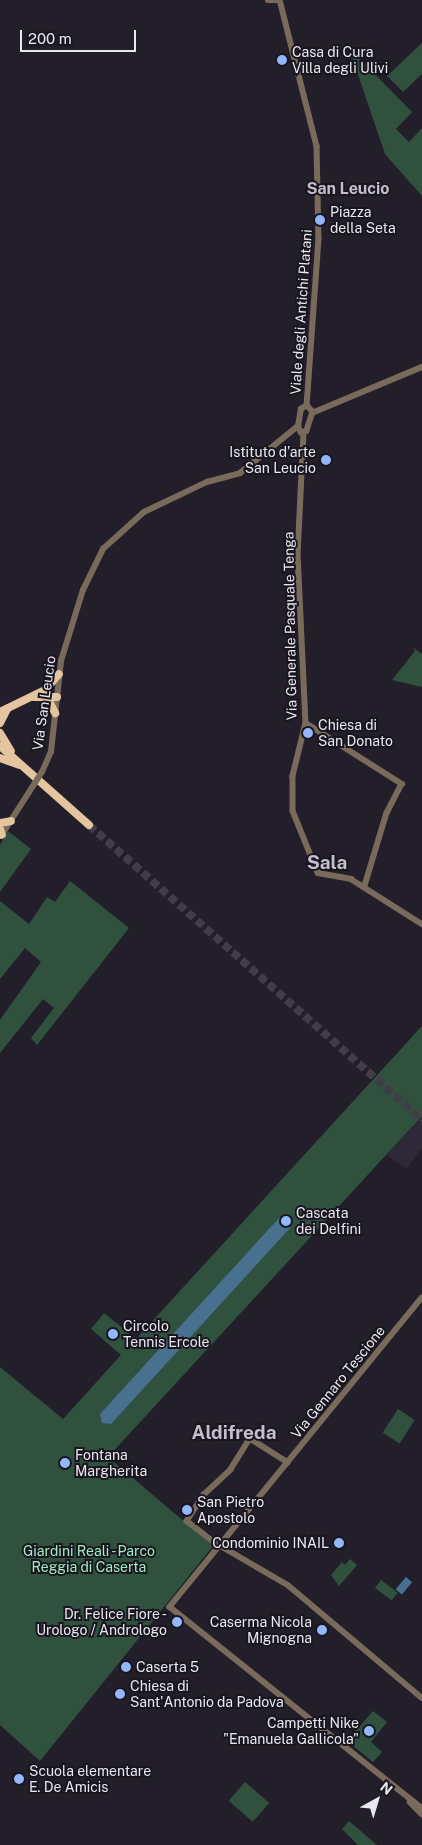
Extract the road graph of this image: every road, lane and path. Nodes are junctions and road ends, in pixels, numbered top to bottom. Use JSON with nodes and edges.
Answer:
{"nodes":[{"id":1,"x":275,"y":0,"type":"edge"},
{"id":2,"x":422,"y":367,"type":"edge"},
{"id":3,"x":309,"y":405,"type":"junction"},
{"id":4,"x":322,"y":408,"type":"junction"},
{"id":5,"x":312,"y":413,"type":"junction"},
{"id":6,"x":300,"y":430,"type":"junction"},
{"id":7,"x":59,"y":674,"type":"junction"},
{"id":8,"x":45,"y":690,"type":"junction"},
{"id":9,"x":34,"y":697,"type":"junction"},
{"id":10,"x":57,"y":697,"type":"junction"},
{"id":11,"x":48,"y":699,"type":"junction"},
{"id":12,"x":4,"y":711,"type":"edge"},
{"id":13,"x":55,"y":713,"type":"junction"},
{"id":14,"x":0,"y":723,"type":"edge"},
{"id":15,"x":306,"y":723,"type":"junction"},
{"id":16,"x":0,"y":733,"type":"edge"},
{"id":17,"x":0,"y":746,"type":"edge"},
{"id":18,"x":0,"y":758,"type":"edge"},
{"id":19,"x":27,"y":768,"type":"junction"},
{"id":20,"x":11,"y":820,"type":"junction"},
{"id":21,"x":0,"y":823,"type":"edge"},
{"id":22,"x":88,"y":825,"type":"tunnel mouth"},
{"id":23,"x":0,"y":834,"type":"edge"},
{"id":24,"x":365,"y":886,"type":"junction"},
{"id":25,"x":422,"y":924,"type":"edge"},
{"id":26,"x":422,"y":1298,"type":"edge"},
{"id":27,"x":288,"y":1463,"type":"junction"},
{"id":28,"x":223,"y":1545,"type":"junction"},
{"id":29,"x":422,"y":1698,"type":"edge"},
{"id":30,"x":419,"y":1807,"type":"edge"},
{"id":31,"x":422,"y":1814,"type":"edge"}],
"edges":[{"from":1,"to":3,"type":"street","name":"Viale degli Antichi Platani"},
{"from":2,"to":4,"type":"street"},
{"from":3,"to":4,"type":"street"},
{"from":3,"to":5,"type":"street"},
{"from":3,"to":6,"type":"street"},
{"from":4,"to":5,"type":"street"},
{"from":5,"to":6,"type":"street"},
{"from":6,"to":7,"type":"street","name":"Via San Leucio"},
{"from":6,"to":15,"type":"street","name":"Via Generale Pasquale Tenga"},
{"from":7,"to":8,"type":"highway"},
{"from":7,"to":10,"type":"street","name":"Via San Leucio"},
{"from":8,"to":9,"type":"highway"},
{"from":8,"to":10,"type":"highway"},
{"from":9,"to":11,"type":"highway"},
{"from":9,"to":12,"type":"highway"},
{"from":10,"to":11,"type":"highway"},
{"from":10,"to":13,"type":"street","name":"Via San Leucio"},
{"from":11,"to":13,"type":"highway"},
{"from":12,"to":14,"type":"highway"},
{"from":13,"to":20,"type":"street","name":"Via San Leucio","bridge":true},
{"from":15,"to":24,"type":"street","name":"Via Generale Pasquale Tenga"},
{"from":15,"to":24,"type":"street"},
{"from":16,"to":19,"type":"highway"},
{"from":17,"to":19,"type":"highway"},
{"from":18,"to":19,"type":"highway"},
{"from":19,"to":22,"type":"highway"},
{"from":20,"to":21,"type":"highway"},
{"from":20,"to":23,"type":"street","name":"Via San Leucio"},
{"from":24,"to":25,"type":"street"},
{"from":26,"to":27,"type":"street","name":"Via Gennaro Tescione"},
{"from":27,"to":28,"type":"street","name":"Via Gennaro Tescione"},
{"from":27,"to":28,"type":"street"},
{"from":28,"to":29,"type":"street"},
{"from":28,"to":30,"type":"street","name":"Via Gennaro Tescione"},
{"from":30,"to":31,"type":"street"}]}
